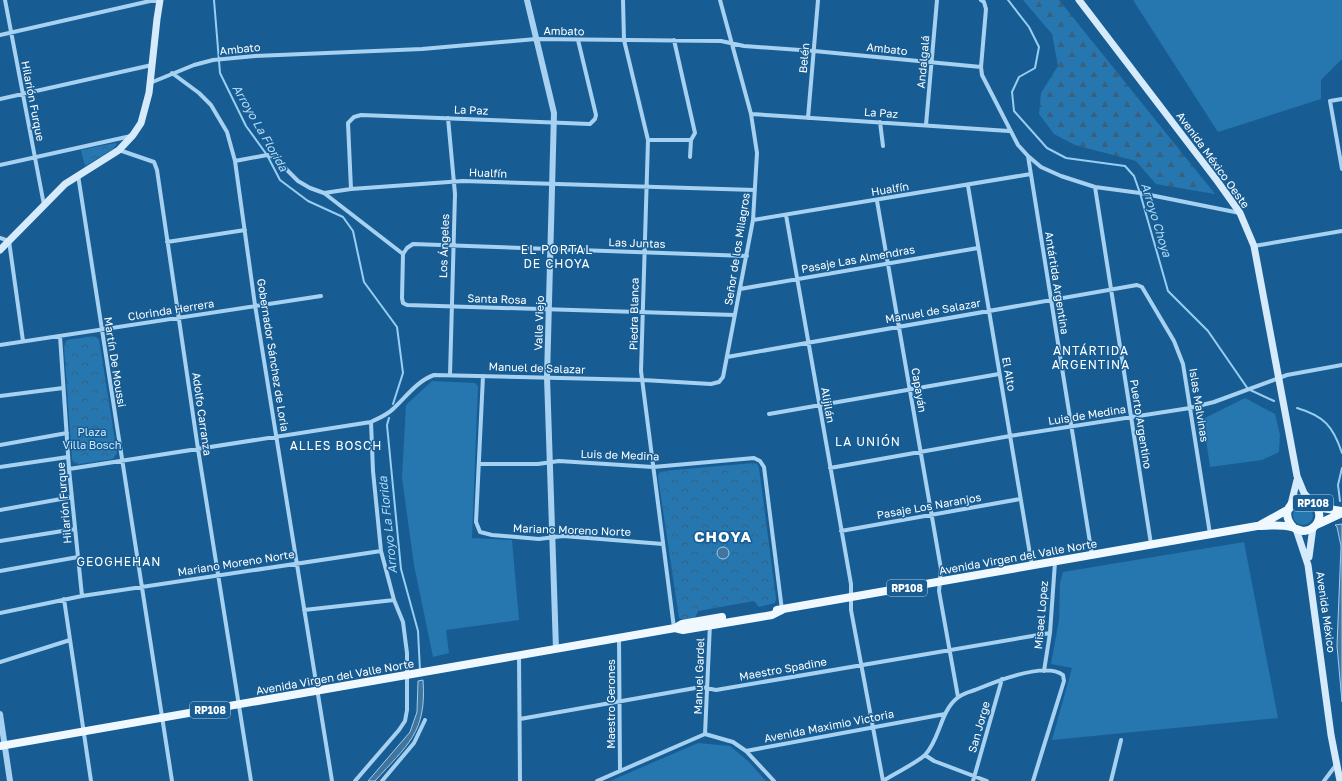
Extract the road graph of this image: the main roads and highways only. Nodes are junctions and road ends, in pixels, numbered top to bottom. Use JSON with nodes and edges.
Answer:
{"nodes":[{"id":1,"x":161,"y":0,"type":"edge"},
{"id":2,"x":1079,"y":0,"type":"edge"},
{"id":3,"x":0,"y":250,"type":"edge"},
{"id":4,"x":1298,"y":476,"type":"junction"},
{"id":5,"x":1312,"y":502,"type":"junction"},
{"id":6,"x":1290,"y":506,"type":"junction"},
{"id":7,"x":1342,"y":512,"type":"edge"},
{"id":8,"x":1257,"y":526,"type":"junction"},
{"id":9,"x":1314,"y":526,"type":"junction"},
{"id":10,"x":1295,"y":528,"type":"junction"},
{"id":11,"x":1308,"y":565,"type":"junction"},
{"id":12,"x":2,"y":746,"type":"edge"},
{"id":13,"x":1340,"y":781,"type":"edge"}],
"edges":[{"from":1,"to":3,"type":"main road"},
{"from":2,"to":4,"type":"main road","name":"Avenida México Oeste"},
{"from":4,"to":5,"type":"main road","name":"Avenida México Oeste"},
{"from":4,"to":6,"type":"main road","name":"Avenida México Oeste"},
{"from":5,"to":6,"type":"main road","number":"RP108"},
{"from":5,"to":7,"type":"main road","number":"RP108"},
{"from":5,"to":9,"type":"main road","number":"RP108"},
{"from":6,"to":8,"type":"main road","name":"Avenida Virgen del Valle Norte","number":"RP108"},
{"from":6,"to":10,"type":"main road","number":"RP108"},
{"from":7,"to":9,"type":"main road","number":"RP108"},
{"from":8,"to":10,"type":"main road","name":"Avenida Virgen del Valle Norte","number":"RP108"},
{"from":8,"to":12,"type":"main road","name":"Avenida Virgen del Valle Norte","number":"RP108"},
{"from":9,"to":10,"type":"main road","number":"RP108"},
{"from":9,"to":11,"type":"main road","name":"Avenida México"},
{"from":10,"to":11,"type":"main road","name":"Avenida México"},
{"from":11,"to":13,"type":"main road","name":"Avenida México"}]}
